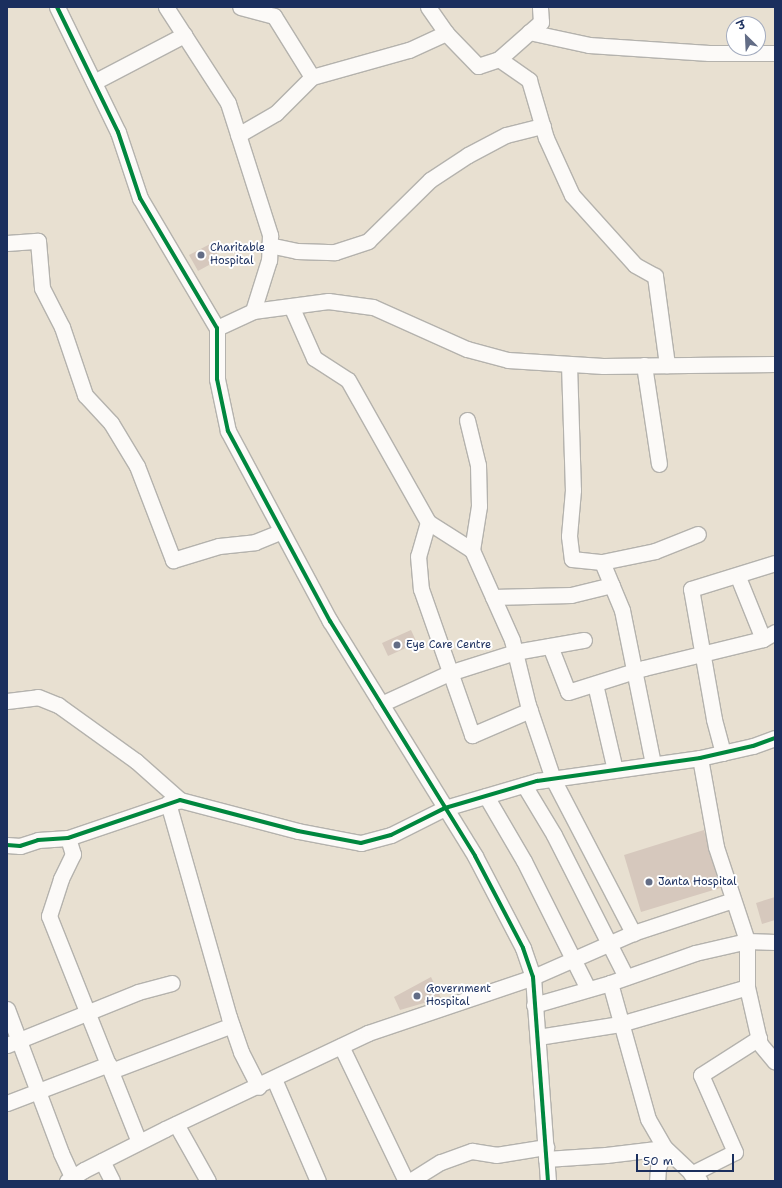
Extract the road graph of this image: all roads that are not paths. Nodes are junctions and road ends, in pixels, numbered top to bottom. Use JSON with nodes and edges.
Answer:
{"nodes":[{"id":1,"x":57,"y":7,"type":"edge"},
{"id":2,"x":166,"y":7,"type":"edge"},
{"id":3,"x":240,"y":7,"type":"edge"},
{"id":4,"x":428,"y":7,"type":"edge"},
{"id":5,"x":540,"y":7,"type":"edge"},
{"id":6,"x":279,"y":11,"type":"edge"},
{"id":7,"x":529,"y":32,"type":"junction"},
{"id":8,"x":446,"y":33,"type":"junction"},
{"id":9,"x":184,"y":35,"type":"junction"},
{"id":10,"x":775,"y":53,"type":"edge"},
{"id":11,"x":499,"y":59,"type":"junction"},
{"id":12,"x":312,"y":76,"type":"junction"},
{"id":13,"x":94,"y":82,"type":"junction"},
{"id":14,"x":542,"y":126,"type":"junction"},
{"id":15,"x":238,"y":135,"type":"junction"},
{"id":16,"x":7,"y":243,"type":"edge"},
{"id":17,"x":269,"y":245,"type":"junction"},
{"id":18,"x":291,"y":306,"type":"junction"},
{"id":19,"x":253,"y":311,"type":"junction"},
{"id":20,"x":217,"y":328,"type":"junction"},
{"id":21,"x":569,"y":364,"type":"junction"},
{"id":22,"x":775,"y":364,"type":"edge"},
{"id":23,"x":644,"y":365,"type":"junction"},
{"id":24,"x":667,"y":365,"type":"junction"},
{"id":25,"x":467,"y":420,"type":"dead end"},
{"id":26,"x":659,"y":464,"type":"dead end"},
{"id":27,"x":428,"y":522,"type":"junction"},
{"id":28,"x":280,"y":532,"type":"junction"},
{"id":29,"x":698,"y":534,"type":"dead end"},
{"id":30,"x":472,"y":550,"type":"junction"},
{"id":31,"x":602,"y":562,"type":"junction"},
{"id":32,"x":775,"y":563,"type":"edge"},
{"id":33,"x":738,"y":577,"type":"junction"},
{"id":34,"x":612,"y":586,"type":"junction"},
{"id":35,"x":493,"y":597,"type":"junction"},
{"id":36,"x":769,"y":635,"type":"edge"},
{"id":37,"x":584,"y":640,"type":"dead end"},
{"id":38,"x":550,"y":646,"type":"junction"},
{"id":39,"x":515,"y":652,"type":"junction"},
{"id":40,"x":702,"y":655,"type":"junction"},
{"id":41,"x":634,"y":671,"type":"junction"},
{"id":42,"x":449,"y":673,"type":"junction"},
{"id":43,"x":596,"y":684,"type":"junction"},
{"id":44,"x":7,"y":701,"type":"edge"},
{"id":45,"x":381,"y":704,"type":"junction"},
{"id":46,"x":530,"y":710,"type":"junction"},
{"id":47,"x":775,"y":738,"type":"edge"},
{"id":48,"x":723,"y":753,"type":"junction"},
{"id":49,"x":700,"y":758,"type":"junction"},
{"id":50,"x":653,"y":764,"type":"junction"},
{"id":51,"x":615,"y":770,"type":"junction"},
{"id":52,"x":553,"y":779,"type":"junction"},
{"id":53,"x":524,"y":785,"type":"junction"},
{"id":54,"x":486,"y":796,"type":"junction"},
{"id":55,"x":174,"y":801,"type":"junction"},
{"id":56,"x":445,"y":808,"type":"junction"},
{"id":57,"x":68,"y":838,"type":"junction"},
{"id":58,"x":7,"y":845,"type":"edge"},
{"id":59,"x":733,"y":900,"type":"junction"},
{"id":60,"x":633,"y":933,"type":"junction"},
{"id":61,"x":747,"y":941,"type":"junction"},
{"id":62,"x":775,"y":942,"type":"edge"},
{"id":63,"x":611,"y":943,"type":"junction"},
{"id":64,"x":573,"y":960,"type":"junction"},
{"id":65,"x":533,"y":977,"type":"junction"},
{"id":66,"x":626,"y":977,"type":"junction"},
{"id":67,"x":172,"y":982,"type":"dead end"},
{"id":68,"x":610,"y":983,"type":"junction"},
{"id":69,"x":747,"y":987,"type":"junction"},
{"id":70,"x":588,"y":989,"type":"junction"},
{"id":71,"x":534,"y":1005,"type":"junction"},
{"id":72,"x":7,"y":1009,"type":"edge"},
{"id":73,"x":87,"y":1013,"type":"junction"},
{"id":74,"x":620,"y":1024,"type":"junction"},
{"id":75,"x":232,"y":1025,"type":"junction"},
{"id":76,"x":538,"y":1037,"type":"junction"},
{"id":77,"x":759,"y":1038,"type":"junction"},
{"id":78,"x":13,"y":1043,"type":"edge"},
{"id":79,"x":341,"y":1046,"type":"junction"},
{"id":80,"x":775,"y":1062,"type":"edge"},
{"id":81,"x":110,"y":1068,"type":"junction"},
{"id":82,"x":274,"y":1079,"type":"junction"},
{"id":83,"x":258,"y":1087,"type":"junction"},
{"id":84,"x":37,"y":1092,"type":"junction"},
{"id":85,"x":7,"y":1103,"type":"edge"},
{"id":86,"x":176,"y":1124,"type":"junction"},
{"id":87,"x":138,"y":1142,"type":"junction"},
{"id":88,"x":665,"y":1148,"type":"junction"},
{"id":89,"x":546,"y":1153,"type":"junction"},
{"id":90,"x":102,"y":1161,"type":"junction"},
{"id":91,"x":695,"y":1178,"type":"edge"},
{"id":92,"x":70,"y":1179,"type":"edge"},
{"id":93,"x":112,"y":1181,"type":"edge"},
{"id":94,"x":208,"y":1181,"type":"edge"},
{"id":95,"x":318,"y":1181,"type":"edge"},
{"id":96,"x":406,"y":1181,"type":"edge"},
{"id":97,"x":410,"y":1181,"type":"edge"},
{"id":98,"x":548,"y":1181,"type":"edge"},
{"id":99,"x":657,"y":1181,"type":"edge"}],
"edges":[{"from":1,"to":13,"type":"street"},
{"from":2,"to":9,"type":"street"},
{"from":3,"to":6,"type":"street"},
{"from":4,"to":8,"type":"street"},
{"from":5,"to":7,"type":"street"},
{"from":6,"to":12,"type":"street"},
{"from":7,"to":10,"type":"street"},
{"from":7,"to":11,"type":"street"},
{"from":8,"to":11,"type":"street"},
{"from":8,"to":12,"type":"street"},
{"from":9,"to":13,"type":"street"},
{"from":9,"to":15,"type":"street"},
{"from":11,"to":14,"type":"street"},
{"from":12,"to":15,"type":"street"},
{"from":13,"to":20,"type":"street"},
{"from":14,"to":17,"type":"street"},
{"from":14,"to":24,"type":"street"},
{"from":15,"to":17,"type":"street"},
{"from":16,"to":28,"type":"street"},
{"from":17,"to":19,"type":"street"},
{"from":18,"to":19,"type":"street"},
{"from":18,"to":21,"type":"street"},
{"from":18,"to":27,"type":"street"},
{"from":19,"to":20,"type":"street"},
{"from":20,"to":28,"type":"street"},
{"from":21,"to":23,"type":"street"},
{"from":21,"to":31,"type":"street"},
{"from":22,"to":24,"type":"street"},
{"from":23,"to":24,"type":"street"},
{"from":23,"to":26,"type":"street"},
{"from":25,"to":30,"type":"street"},
{"from":27,"to":30,"type":"street"},
{"from":27,"to":42,"type":"street"},
{"from":28,"to":45,"type":"street"},
{"from":29,"to":31,"type":"street"},
{"from":30,"to":35,"type":"street"},
{"from":31,"to":34,"type":"street"},
{"from":32,"to":33,"type":"street"},
{"from":33,"to":36,"type":"street"},
{"from":33,"to":40,"type":"street"},
{"from":34,"to":35,"type":"street"},
{"from":34,"to":41,"type":"street"},
{"from":35,"to":39,"type":"street"},
{"from":36,"to":40,"type":"street"},
{"from":37,"to":38,"type":"street"},
{"from":38,"to":39,"type":"street"},
{"from":38,"to":43,"type":"street"},
{"from":39,"to":42,"type":"street"},
{"from":39,"to":46,"type":"street"},
{"from":40,"to":41,"type":"street"},
{"from":40,"to":48,"type":"street"},
{"from":41,"to":43,"type":"street"},
{"from":41,"to":50,"type":"street"},
{"from":42,"to":45,"type":"street"},
{"from":42,"to":46,"type":"street"},
{"from":43,"to":51,"type":"street"},
{"from":44,"to":55,"type":"street"},
{"from":45,"to":56,"type":"street"},
{"from":46,"to":52,"type":"street"},
{"from":47,"to":48,"type":"street"},
{"from":48,"to":49,"type":"street"},
{"from":49,"to":50,"type":"street"},
{"from":49,"to":59,"type":"street"},
{"from":50,"to":51,"type":"street"},
{"from":51,"to":52,"type":"street"},
{"from":52,"to":53,"type":"street"},
{"from":52,"to":60,"type":"street"},
{"from":53,"to":54,"type":"street"},
{"from":53,"to":63,"type":"street"},
{"from":54,"to":56,"type":"street"},
{"from":54,"to":64,"type":"street"},
{"from":55,"to":56,"type":"street"},
{"from":55,"to":57,"type":"street"},
{"from":55,"to":75,"type":"street"},
{"from":56,"to":65,"type":"street"},
{"from":57,"to":58,"type":"street"},
{"from":57,"to":73,"type":"street"},
{"from":59,"to":60,"type":"street"},
{"from":59,"to":61,"type":"street"},
{"from":60,"to":63,"type":"street"},
{"from":61,"to":62,"type":"street"},
{"from":61,"to":66,"type":"street"},
{"from":61,"to":69,"type":"street"},
{"from":63,"to":64,"type":"street"},
{"from":63,"to":66,"type":"street"},
{"from":64,"to":65,"type":"street"},
{"from":64,"to":70,"type":"street"},
{"from":65,"to":71,"type":"street"},
{"from":65,"to":79,"type":"street"},
{"from":66,"to":68,"type":"street"},
{"from":67,"to":73,"type":"street"},
{"from":68,"to":70,"type":"street"},
{"from":68,"to":74,"type":"street"},
{"from":69,"to":74,"type":"street"},
{"from":69,"to":77,"type":"street"},
{"from":70,"to":71,"type":"street"},
{"from":71,"to":76,"type":"street"},
{"from":72,"to":78,"type":"street"},
{"from":73,"to":78,"type":"street"},
{"from":73,"to":81,"type":"street"},
{"from":74,"to":76,"type":"street"},
{"from":74,"to":88,"type":"street"},
{"from":75,"to":81,"type":"street"},
{"from":75,"to":83,"type":"street"},
{"from":76,"to":89,"type":"street"},
{"from":77,"to":80,"type":"street"},
{"from":77,"to":91,"type":"street"},
{"from":78,"to":84,"type":"street"},
{"from":79,"to":82,"type":"street"},
{"from":79,"to":96,"type":"street"},
{"from":81,"to":84,"type":"street"},
{"from":81,"to":87,"type":"street"},
{"from":82,"to":83,"type":"street"},
{"from":82,"to":95,"type":"street"},
{"from":83,"to":86,"type":"street"},
{"from":84,"to":85,"type":"street"},
{"from":84,"to":92,"type":"street"},
{"from":86,"to":87,"type":"street"},
{"from":86,"to":94,"type":"street"},
{"from":87,"to":90,"type":"street"},
{"from":88,"to":89,"type":"street"},
{"from":88,"to":91,"type":"street"},
{"from":88,"to":99,"type":"street"},
{"from":89,"to":97,"type":"street"},
{"from":89,"to":98,"type":"street"},
{"from":90,"to":92,"type":"street"},
{"from":90,"to":93,"type":"street"}]}
